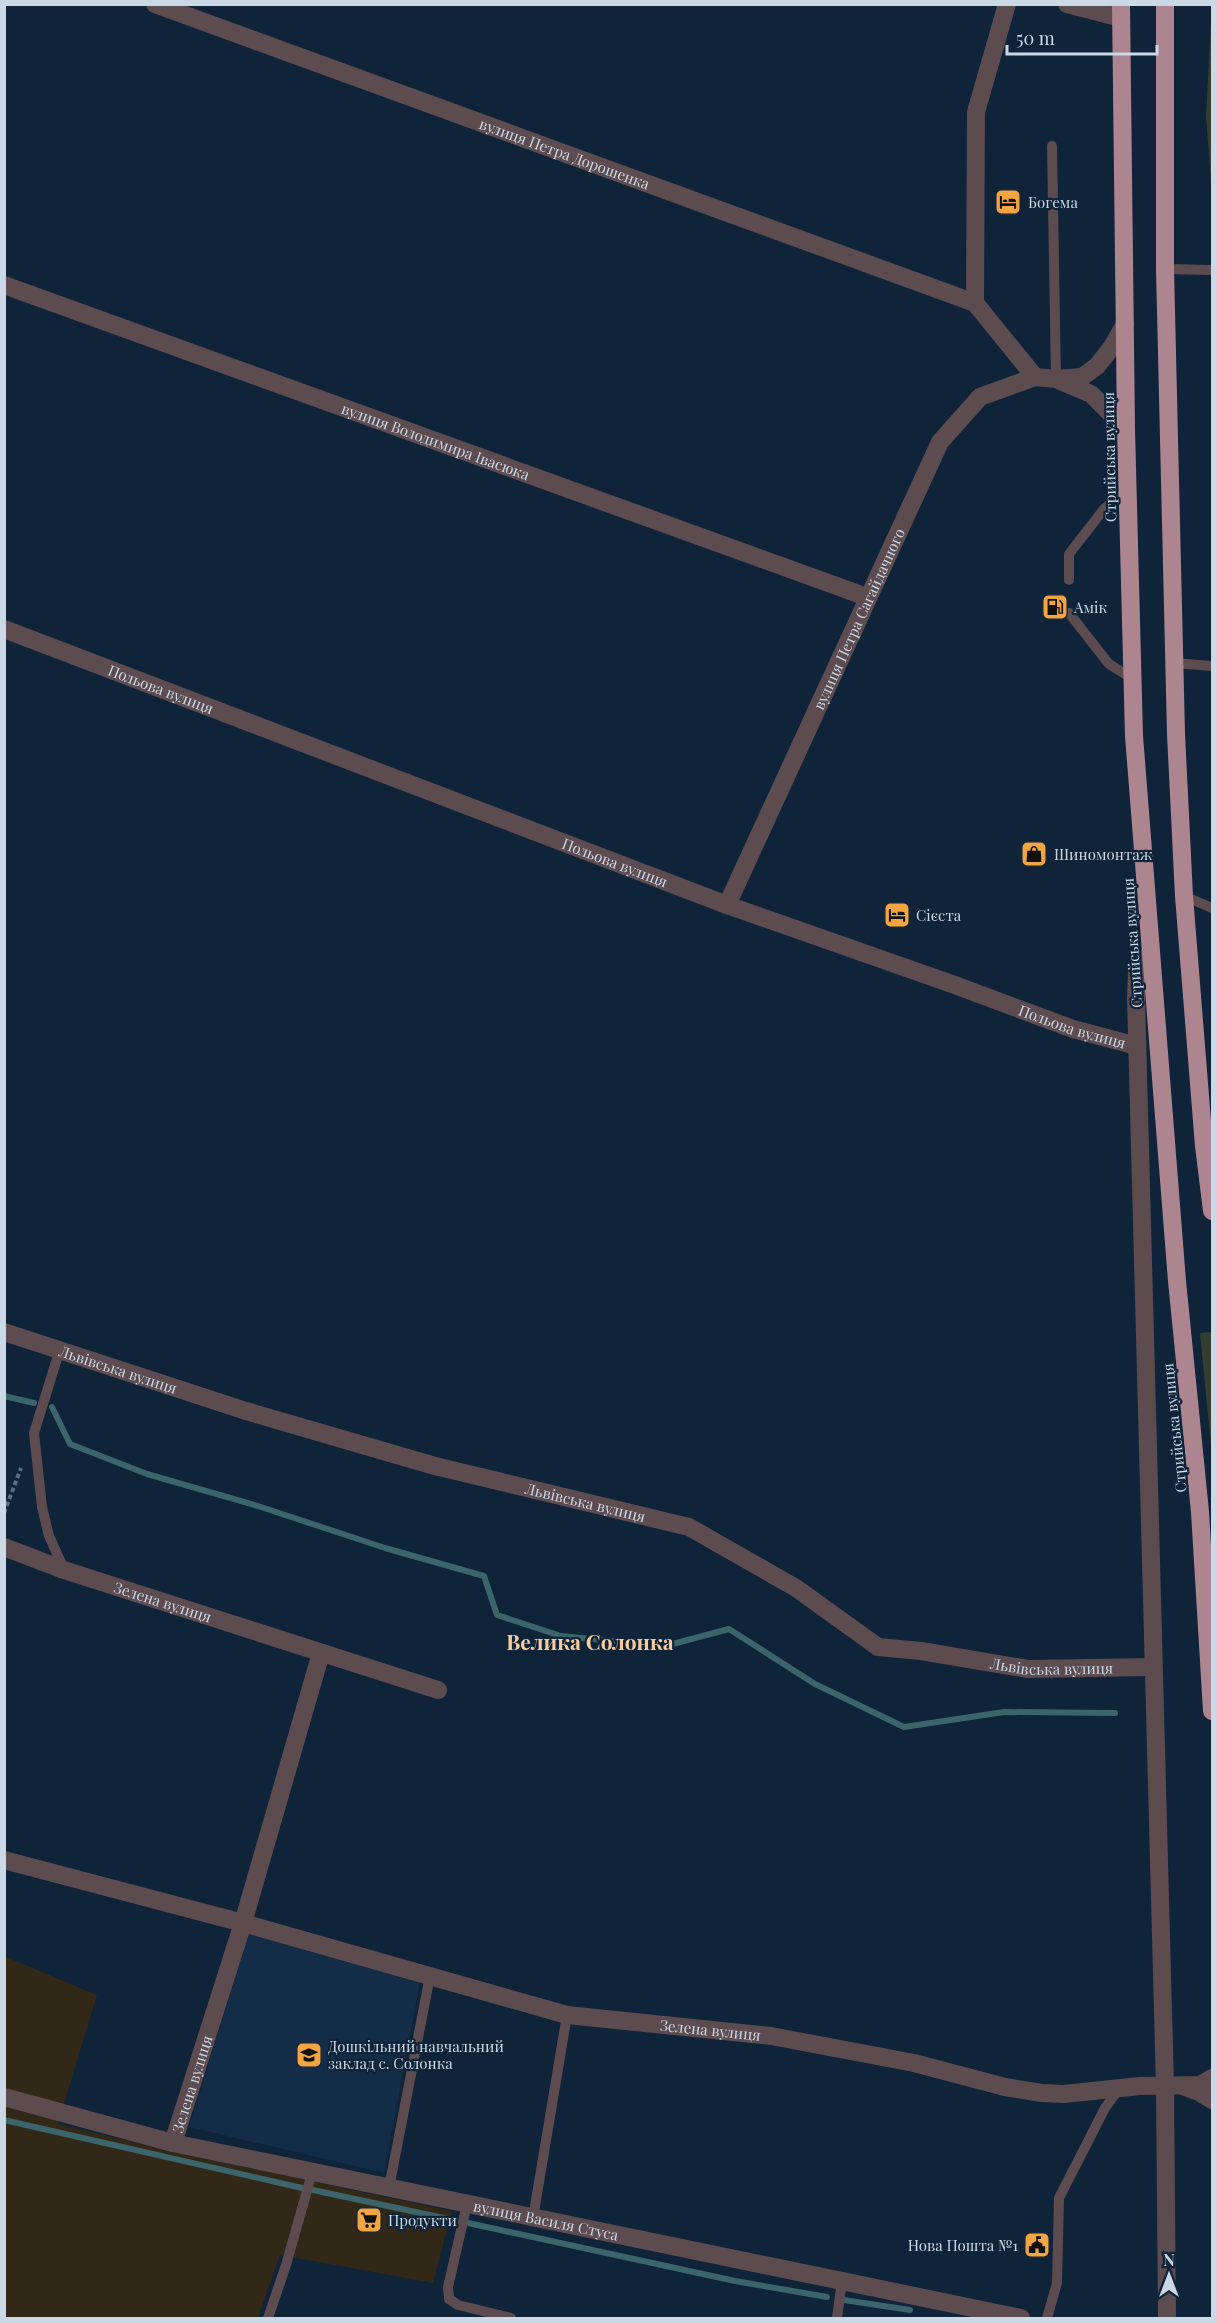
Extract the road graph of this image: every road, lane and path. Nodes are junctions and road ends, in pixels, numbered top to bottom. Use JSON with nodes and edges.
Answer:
{"nodes":[{"id":1,"x":155,"y":4,"type":"edge"},
{"id":2,"x":1007,"y":4,"type":"edge"},
{"id":3,"x":1067,"y":4,"type":"edge"},
{"id":4,"x":1165,"y":4,"type":"edge"},
{"id":5,"x":1173,"y":4,"type":"edge"},
{"id":6,"x":1120,"y":9,"type":"edge"},
{"id":7,"x":1166,"y":29,"type":"junction"},
{"id":8,"x":1052,"y":146,"type":"dead end"},
{"id":9,"x":1165,"y":269,"type":"junction"},
{"id":10,"x":1212,"y":270,"type":"edge"},
{"id":11,"x":4,"y":285,"type":"edge"},
{"id":12,"x":975,"y":303,"type":"junction"},
{"id":13,"x":1125,"y":324,"type":"junction"},
{"id":14,"x":1035,"y":377,"type":"junction"},
{"id":15,"x":1056,"y":380,"type":"junction"},
{"id":16,"x":1126,"y":429,"type":"junction"},
{"id":17,"x":1128,"y":490,"type":"junction"},
{"id":18,"x":1069,"y":580,"type":"dead end"},
{"id":19,"x":867,"y":597,"type":"junction"},
{"id":20,"x":1069,"y":613,"type":"dead end"},
{"id":21,"x":4,"y":629,"type":"edge"},
{"id":22,"x":1174,"y":663,"type":"junction"},
{"id":23,"x":1212,"y":666,"type":"edge"},
{"id":24,"x":1133,"y":679,"type":"junction"},
{"id":25,"x":1184,"y":896,"type":"junction"},
{"id":26,"x":727,"y":905,"type":"junction"},
{"id":27,"x":1212,"y":908,"type":"edge"},
{"id":28,"x":1151,"y":952,"type":"junction"},
{"id":29,"x":1137,"y":1046,"type":"junction"},
{"id":30,"x":1208,"y":1142,"type":"edge"},
{"id":31,"x":1210,"y":1170,"type":"edge"},
{"id":32,"x":1212,"y":1211,"type":"edge"},
{"id":33,"x":4,"y":1332,"type":"edge"},
{"id":34,"x":60,"y":1349,"type":"junction"},
{"id":35,"x":23,"y":1463,"type":"dead end"},
{"id":36,"x":4,"y":1513,"type":"edge"},
{"id":37,"x":4,"y":1547,"type":"edge"},
{"id":38,"x":64,"y":1570,"type":"junction"},
{"id":39,"x":321,"y":1653,"type":"junction"},
{"id":40,"x":1153,"y":1667,"type":"junction"},
{"id":41,"x":438,"y":1690,"type":"dead end"},
{"id":42,"x":1212,"y":1711,"type":"edge"},
{"id":43,"x":4,"y":1860,"type":"edge"},
{"id":44,"x":243,"y":1923,"type":"junction"},
{"id":45,"x":430,"y":1976,"type":"junction"},
{"id":46,"x":567,"y":2015,"type":"junction"},
{"id":47,"x":1212,"y":2078,"type":"edge"},
{"id":48,"x":1174,"y":2086,"type":"junction"},
{"id":49,"x":1119,"y":2089,"type":"junction"},
{"id":50,"x":4,"y":2097,"type":"edge"},
{"id":51,"x":1212,"y":2100,"type":"edge"},
{"id":52,"x":173,"y":2143,"type":"junction"},
{"id":53,"x":312,"y":2173,"type":"junction"},
{"id":54,"x":389,"y":2188,"type":"junction"},
{"id":55,"x":467,"y":2204,"type":"junction"},
{"id":56,"x":533,"y":2218,"type":"junction"},
{"id":57,"x":842,"y":2281,"type":"junction"},
{"id":58,"x":1002,"y":2317,"type":"edge"},
{"id":59,"x":268,"y":2319,"type":"edge"},
{"id":60,"x":511,"y":2319,"type":"edge"},
{"id":61,"x":837,"y":2319,"type":"edge"},
{"id":62,"x":1021,"y":2319,"type":"edge"},
{"id":63,"x":1047,"y":2319,"type":"edge"},
{"id":64,"x":1167,"y":2319,"type":"edge"}],
"edges":[{"from":1,"to":12,"type":"street","name":"вулиця Петра Дорошенка"},
{"from":2,"to":12,"type":"street"},
{"from":3,"to":6,"type":"street"},
{"from":4,"to":7,"type":"highway"},
{"from":5,"to":7,"type":"highway"},
{"from":6,"to":13,"type":"highway","name":"Стрийська вулиця"},
{"from":7,"to":9,"type":"highway"},
{"from":8,"to":15,"type":"lane"},
{"from":9,"to":10,"type":"lane"},
{"from":9,"to":22,"type":"highway"},
{"from":11,"to":19,"type":"street","name":"вулиця Володимира Івасюка"},
{"from":12,"to":14,"type":"street"},
{"from":13,"to":15,"type":"street","name":"вулиця Петра Сагайдачного"},
{"from":13,"to":16,"type":"highway","name":"Стрийська вулиця"},
{"from":14,"to":15,"type":"street","name":"вулиця Петра Сагайдачного"},
{"from":14,"to":19,"type":"street","name":"вулиця Петра Сагайдачного"},
{"from":15,"to":16,"type":"street","name":"вулиця Петра Сагайдачного"},
{"from":16,"to":17,"type":"highway","name":"Стрийська вулиця"},
{"from":17,"to":18,"type":"lane"},
{"from":17,"to":24,"type":"highway","name":"Стрийська вулиця"},
{"from":19,"to":26,"type":"street","name":"вулиця Петра Сагайдачного"},
{"from":20,"to":24,"type":"lane"},
{"from":21,"to":26,"type":"street","name":"Польова вулиця"},
{"from":22,"to":23,"type":"lane"},
{"from":22,"to":25,"type":"highway"},
{"from":24,"to":28,"type":"highway","name":"Стрийська вулиця"},
{"from":25,"to":27,"type":"lane"},
{"from":25,"to":30,"type":"highway"},
{"from":26,"to":29,"type":"street","name":"Польова вулиця"},
{"from":28,"to":29,"type":"street","name":"Польова вулиця"},
{"from":28,"to":42,"type":"highway","name":"Стрийська вулиця"},
{"from":29,"to":40,"type":"street"},
{"from":30,"to":31,"type":"highway"},
{"from":31,"to":32,"type":"highway"},
{"from":33,"to":34,"type":"street","name":"Львівська вулиця"},
{"from":34,"to":38,"type":"lane"},
{"from":34,"to":40,"type":"street","name":"Львівська вулиця"},
{"from":35,"to":36,"type":"path"},
{"from":37,"to":38,"type":"street","name":"Зелена вулиця"},
{"from":38,"to":39,"type":"street","name":"Зелена вулиця"},
{"from":39,"to":41,"type":"street","name":"Зелена вулиця"},
{"from":39,"to":44,"type":"street","name":"Зелена вулиця"},
{"from":40,"to":48,"type":"street"},
{"from":43,"to":44,"type":"street","name":"Зелена вулиця"},
{"from":44,"to":45,"type":"street","name":"Зелена вулиця"},
{"from":44,"to":52,"type":"street","name":"Зелена вулиця"},
{"from":45,"to":46,"type":"street","name":"Зелена вулиця"},
{"from":45,"to":54,"type":"lane"},
{"from":46,"to":49,"type":"street","name":"Зелена вулиця"},
{"from":46,"to":56,"type":"lane"},
{"from":47,"to":48,"type":"street","name":"Зелена вулиця"},
{"from":48,"to":49,"type":"street","name":"Зелена вулиця"},
{"from":48,"to":51,"type":"street","name":"Зелена вулиця"},
{"from":48,"to":64,"type":"street"},
{"from":49,"to":63,"type":"lane"},
{"from":50,"to":52,"type":"street","name":"вулиця Василя Стуса"},
{"from":52,"to":53,"type":"street","name":"вулиця Василя Стуса"},
{"from":53,"to":54,"type":"street","name":"вулиця Василя Стуса"},
{"from":53,"to":59,"type":"lane"},
{"from":54,"to":55,"type":"street","name":"вулиця Василя Стуса"},
{"from":55,"to":56,"type":"street","name":"вулиця Василя Стуса"},
{"from":55,"to":60,"type":"lane"},
{"from":56,"to":57,"type":"street","name":"вулиця Василя Стуса"},
{"from":57,"to":58,"type":"street","name":"вулиця Василя Стуса"},
{"from":57,"to":61,"type":"lane"},
{"from":58,"to":62,"type":"street","name":"вулиця Василя Стуса"}]}
